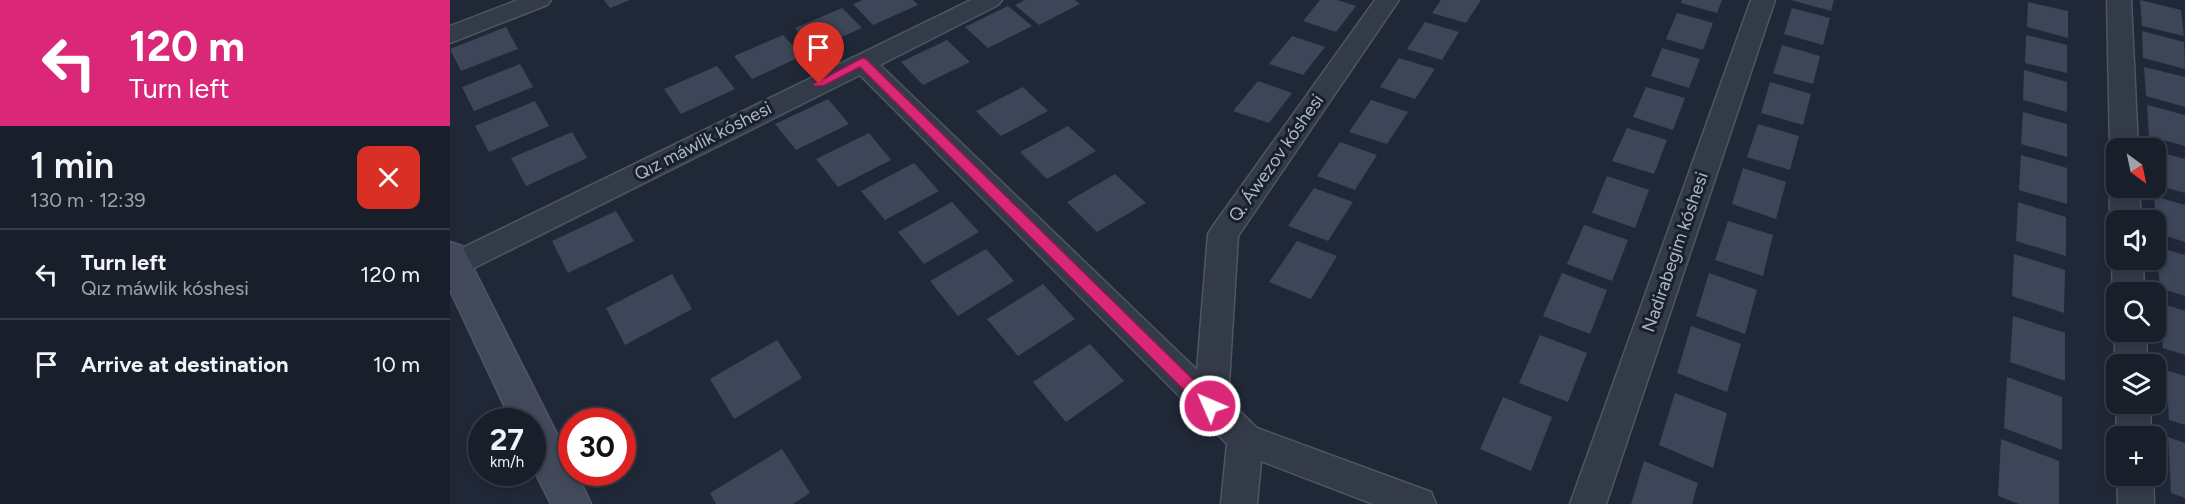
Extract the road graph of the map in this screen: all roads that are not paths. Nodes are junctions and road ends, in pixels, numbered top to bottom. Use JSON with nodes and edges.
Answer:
{"nodes":[{"id":1,"x":540,"y":0,"type":"edge"},
{"id":2,"x":990,"y":0,"type":"edge"},
{"id":3,"x":1386,"y":0,"type":"edge"},
{"id":4,"x":1763,"y":0,"type":"edge"},
{"id":5,"x":2119,"y":0,"type":"edge"},
{"id":6,"x":450,"y":35,"type":"edge"},
{"id":7,"x":862,"y":62,"type":"junction"},
{"id":8,"x":2124,"y":138,"type":"edge"},
{"id":9,"x":452,"y":263,"type":"edge"},
{"id":10,"x":1210,"y":406,"type":"junction"},
{"id":11,"x":524,"y":408,"type":"edge"},
{"id":12,"x":1245,"y":439,"type":"junction"},
{"id":13,"x":546,"y":452,"type":"edge"},
{"id":14,"x":2135,"y":486,"type":"edge"},
{"id":15,"x":571,"y":504,"type":"edge"},
{"id":16,"x":1239,"y":504,"type":"edge"},
{"id":17,"x":1418,"y":504,"type":"edge"},
{"id":18,"x":1588,"y":504,"type":"edge"},
{"id":19,"x":2136,"y":504,"type":"edge"}],
"edges":[{"from":1,"to":6,"type":"street"},
{"from":2,"to":7,"type":"street","name":"Qız máwlik kóshesi"},
{"from":3,"to":10,"type":"street","name":"Q. Áwezov kóshesi"},
{"from":4,"to":18,"type":"street","name":"Nadirabegim kóshesi"},
{"from":5,"to":8,"type":"street"},
{"from":7,"to":9,"type":"street","name":"Qız máwlik kóshesi"},
{"from":7,"to":10,"type":"street"},
{"from":9,"to":11,"type":"main road"},
{"from":10,"to":12,"type":"street"},
{"from":12,"to":16,"type":"street"},
{"from":12,"to":17,"type":"street"},
{"from":13,"to":15,"type":"main road"},
{"from":14,"to":19,"type":"street"}]}
